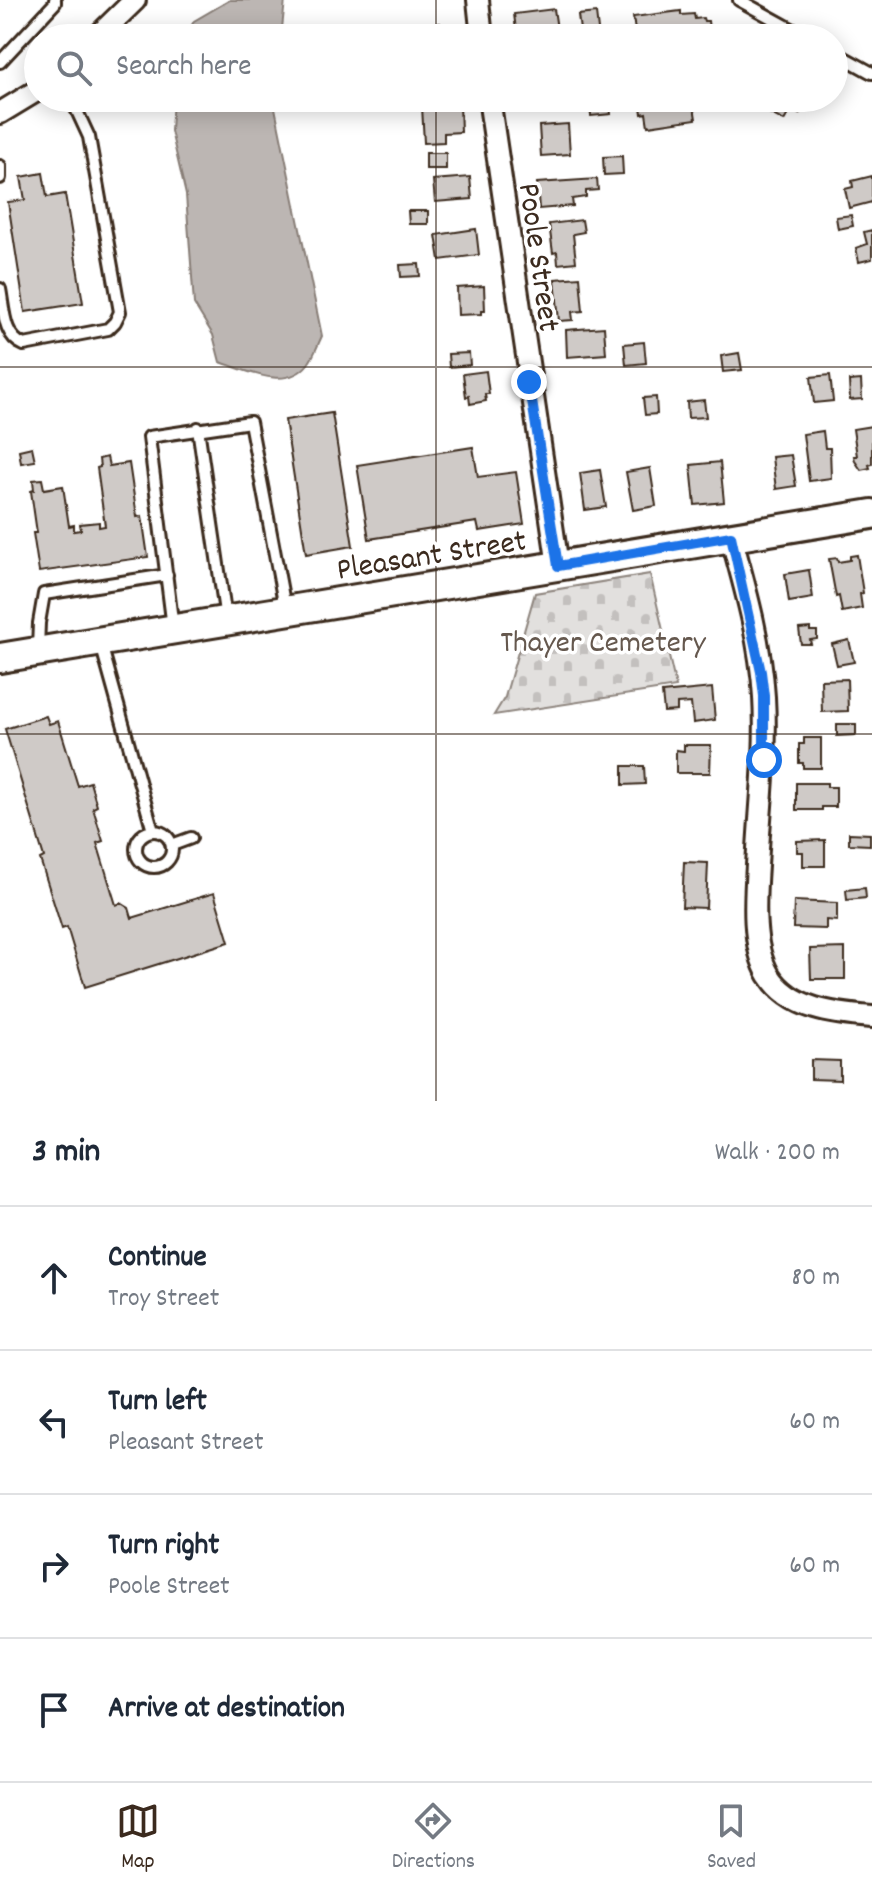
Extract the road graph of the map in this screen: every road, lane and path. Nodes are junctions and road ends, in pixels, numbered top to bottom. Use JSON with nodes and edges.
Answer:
{"nodes":[{"id":1,"x":55,"y":0,"type":"edge"},
{"id":2,"x":135,"y":0,"type":"edge"},
{"id":3,"x":478,"y":0,"type":"edge"},
{"id":4,"x":739,"y":0,"type":"edge"},
{"id":5,"x":35,"y":24,"type":"edge"},
{"id":6,"x":110,"y":24,"type":"edge"},
{"id":7,"x":481,"y":24,"type":"edge"},
{"id":8,"x":783,"y":24,"type":"edge"},
{"id":9,"x":24,"y":36,"type":"edge"},
{"id":10,"x":848,"y":60,"type":"edge"},
{"id":11,"x":0,"y":62,"type":"edge"},
{"id":12,"x":872,"y":73,"type":"edge"},
{"id":13,"x":24,"y":98,"type":"edge"},
{"id":14,"x":77,"y":112,"type":"edge"},
{"id":15,"x":491,"y":112,"type":"edge"},
{"id":16,"x":0,"y":113,"type":"edge"},
{"id":17,"x":0,"y":289,"type":"edge"},
{"id":18,"x":198,"y":428,"type":"junction"},
{"id":19,"x":872,"y":514,"type":"edge"},
{"id":20,"x":731,"y":536,"type":"junction"},
{"id":21,"x":558,"y":566,"type":"junction"},
{"id":22,"x":167,"y":575,"type":"junction"},
{"id":23,"x":285,"y":611,"type":"junction"},
{"id":24,"x":227,"y":621,"type":"junction"},
{"id":25,"x":173,"y":630,"type":"junction"},
{"id":26,"x":100,"y":641,"type":"junction"},
{"id":27,"x":38,"y":652,"type":"junction"},
{"id":28,"x":0,"y":658,"type":"edge"},
{"id":29,"x":153,"y":831,"type":"junction"},
{"id":30,"x":191,"y":838,"type":"dead end"},
{"id":31,"x":172,"y":845,"type":"junction"},
{"id":32,"x":872,"y":1017,"type":"edge"}],
"edges":[{"from":1,"to":5,"type":"lane"},
{"from":2,"to":6,"type":"street"},
{"from":3,"to":7,"type":"street"},
{"from":4,"to":8,"type":"lane"},
{"from":9,"to":11,"type":"lane"},
{"from":10,"to":12,"type":"lane"},
{"from":13,"to":16,"type":"street"},
{"from":14,"to":17,"type":"lane"},
{"from":15,"to":21,"type":"street","name":"Poole Street"},
{"from":18,"to":22,"type":"lane"},
{"from":18,"to":23,"type":"lane"},
{"from":18,"to":24,"type":"lane"},
{"from":19,"to":20,"type":"main road","name":"Pleasant Street"},
{"from":20,"to":21,"type":"main road","name":"Pleasant Street"},
{"from":20,"to":32,"type":"street"},
{"from":21,"to":23,"type":"main road","name":"Pleasant Street"},
{"from":22,"to":25,"type":"lane"},
{"from":22,"to":27,"type":"lane"},
{"from":23,"to":24,"type":"main road","name":"Pleasant Street"},
{"from":24,"to":25,"type":"main road","name":"Pleasant Street"},
{"from":25,"to":26,"type":"main road","name":"Pleasant Street"},
{"from":26,"to":27,"type":"main road","name":"Pleasant Street"},
{"from":26,"to":29,"type":"lane"},
{"from":27,"to":28,"type":"main road","name":"Pleasant Street"},
{"from":29,"to":31,"type":"lane"},
{"from":29,"to":31,"type":"lane"},
{"from":30,"to":31,"type":"lane"}]}
